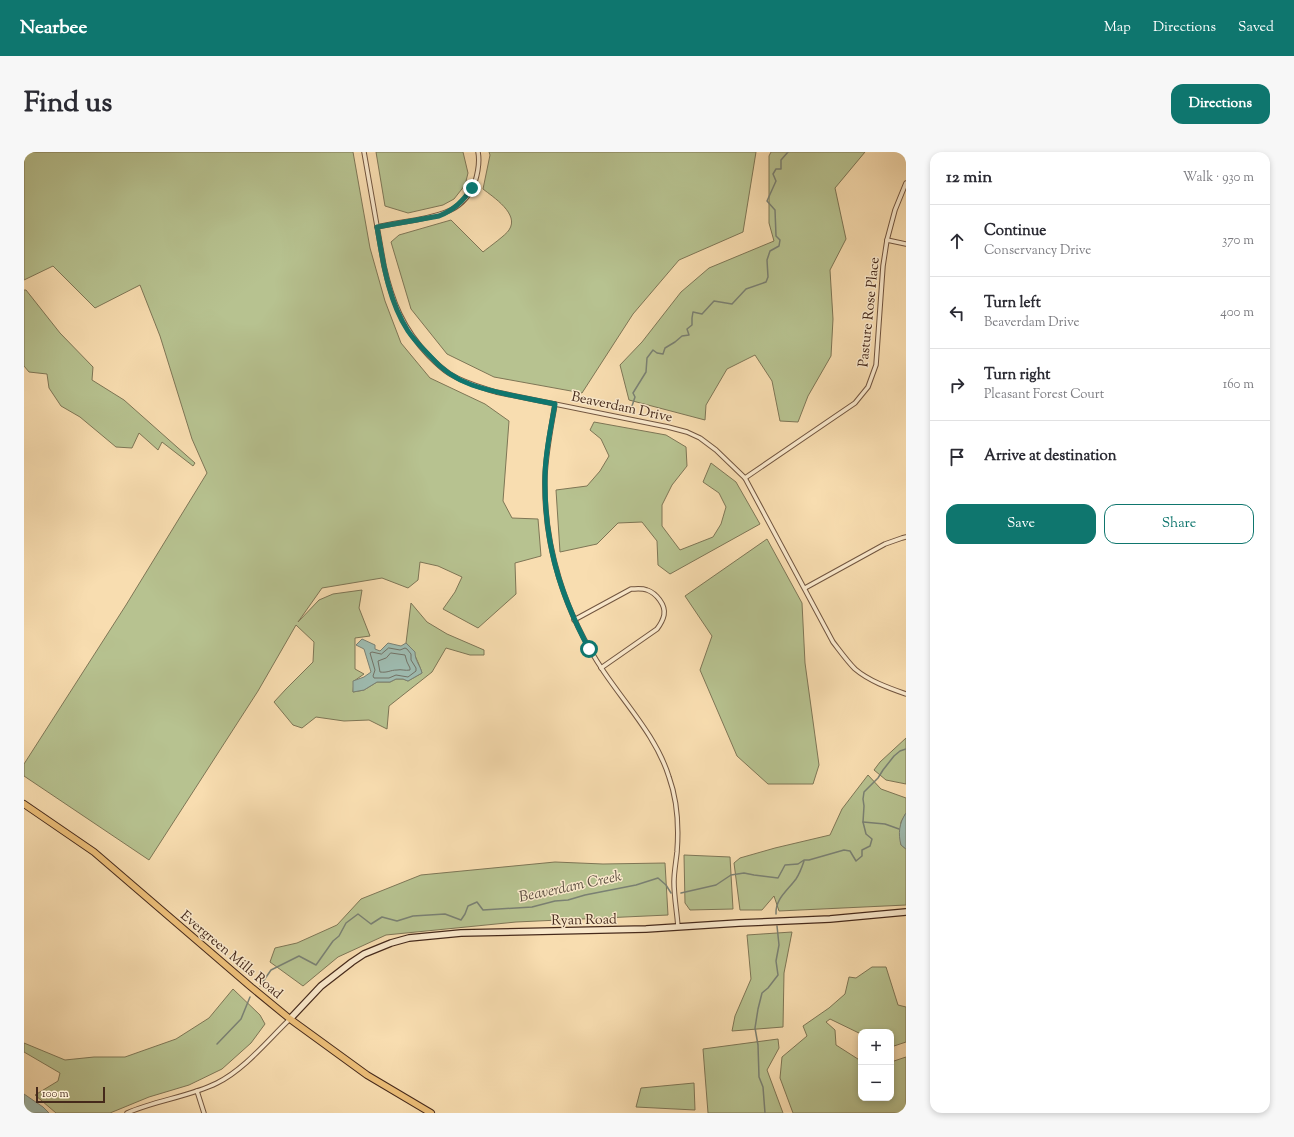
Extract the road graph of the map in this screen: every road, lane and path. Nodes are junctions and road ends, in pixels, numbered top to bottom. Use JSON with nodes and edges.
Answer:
{"nodes":[{"id":1,"x":364,"y":152,"type":"edge"},
{"id":2,"x":478,"y":152,"type":"edge"},
{"id":3,"x":906,"y":183,"type":"edge"},
{"id":4,"x":377,"y":227,"type":"junction"},
{"id":5,"x":887,"y":240,"type":"junction"},
{"id":6,"x":906,"y":244,"type":"edge"},
{"id":7,"x":555,"y":404,"type":"junction"},
{"id":8,"x":745,"y":478,"type":"junction"},
{"id":9,"x":906,"y":537,"type":"edge"},
{"id":10,"x":805,"y":588,"type":"junction"},
{"id":11,"x":574,"y":620,"type":"junction"},
{"id":12,"x":601,"y":668,"type":"junction"},
{"id":13,"x":906,"y":694,"type":"edge"},
{"id":14,"x":24,"y":804,"type":"edge"},
{"id":15,"x":906,"y":912,"type":"edge"},
{"id":16,"x":678,"y":927,"type":"junction"},
{"id":17,"x":290,"y":1019,"type":"junction"},
{"id":18,"x":197,"y":1091,"type":"junction"},
{"id":19,"x":127,"y":1113,"type":"edge"},
{"id":20,"x":204,"y":1113,"type":"edge"},
{"id":21,"x":431,"y":1113,"type":"edge"}],
"edges":[{"from":1,"to":4,"type":"street","name":"Beaverdam Drive"},
{"from":2,"to":4,"type":"street"},
{"from":3,"to":5,"type":"street","name":"Pasture Rose Place"},
{"from":4,"to":7,"type":"street","name":"Beaverdam Drive"},
{"from":5,"to":6,"type":"street"},
{"from":5,"to":8,"type":"street","name":"Pasture Rose Place"},
{"from":7,"to":8,"type":"street","name":"Beaverdam Drive"},
{"from":7,"to":11,"type":"street"},
{"from":8,"to":10,"type":"street","name":"Beaverdam Drive"},
{"from":9,"to":10,"type":"street"},
{"from":10,"to":13,"type":"street","name":"Beaverdam Drive"},
{"from":11,"to":12,"type":"street"},
{"from":11,"to":12,"type":"street"},
{"from":12,"to":16,"type":"street"},
{"from":14,"to":17,"type":"main road","name":"Evergreen Mills Road"},
{"from":15,"to":16,"type":"main road","name":"Ryan Road"},
{"from":16,"to":17,"type":"main road","name":"Ryan Road"},
{"from":17,"to":18,"type":"street"},
{"from":17,"to":21,"type":"main road","name":"Evergreen Mills Road"},
{"from":18,"to":19,"type":"street"},
{"from":18,"to":20,"type":"street"}]}
